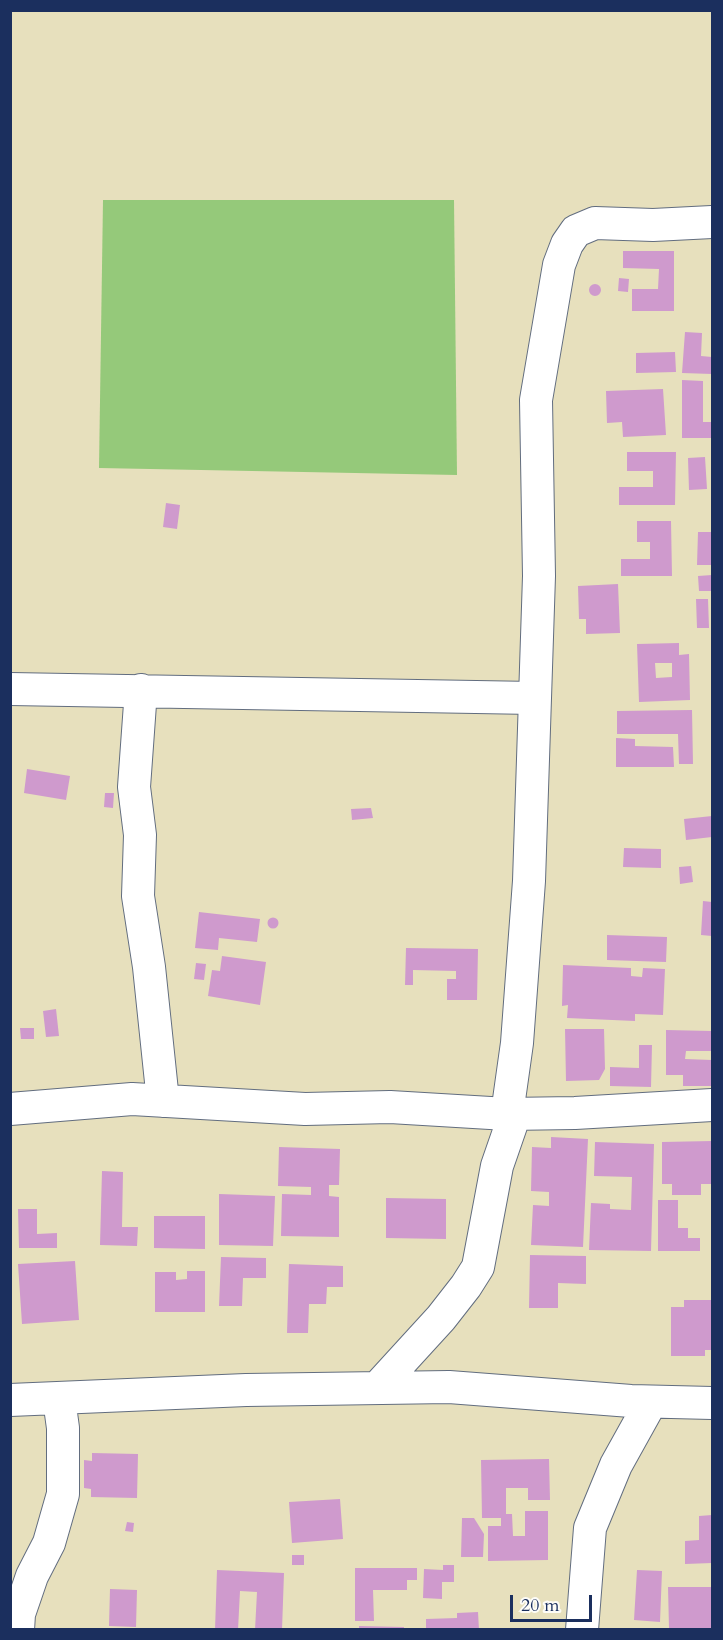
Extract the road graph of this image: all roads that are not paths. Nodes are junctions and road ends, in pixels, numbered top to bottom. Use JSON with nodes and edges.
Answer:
{"nodes":[{"id":1,"x":712,"y":222,"type":"edge"},
{"id":2,"x":10,"y":689,"type":"edge"},
{"id":3,"x":141,"y":690,"type":"junction"},
{"id":4,"x":534,"y":698,"type":"junction"},
{"id":5,"x":163,"y":1101,"type":"junction"},
{"id":6,"x":712,"y":1106,"type":"edge"},
{"id":7,"x":10,"y":1109,"type":"edge"},
{"id":8,"x":511,"y":1114,"type":"junction"},
{"id":9,"x":377,"y":1388,"type":"junction"},
{"id":10,"x":59,"y":1399,"type":"junction"},
{"id":11,"x":10,"y":1400,"type":"edge"},
{"id":12,"x":651,"y":1402,"type":"junction"},
{"id":13,"x":712,"y":1403,"type":"edge"},
{"id":14,"x":18,"y":1629,"type":"edge"},
{"id":15,"x":582,"y":1629,"type":"edge"}],
"edges":[{"from":1,"to":4,"type":"street"},
{"from":2,"to":3,"type":"street"},
{"from":3,"to":4,"type":"street"},
{"from":3,"to":5,"type":"street"},
{"from":4,"to":8,"type":"street"},
{"from":5,"to":7,"type":"street"},
{"from":5,"to":8,"type":"street"},
{"from":6,"to":8,"type":"street"},
{"from":8,"to":9,"type":"street"},
{"from":9,"to":10,"type":"street"},
{"from":9,"to":12,"type":"street"},
{"from":10,"to":11,"type":"street"},
{"from":10,"to":14,"type":"street"},
{"from":12,"to":13,"type":"street"},
{"from":12,"to":15,"type":"street"}]}
